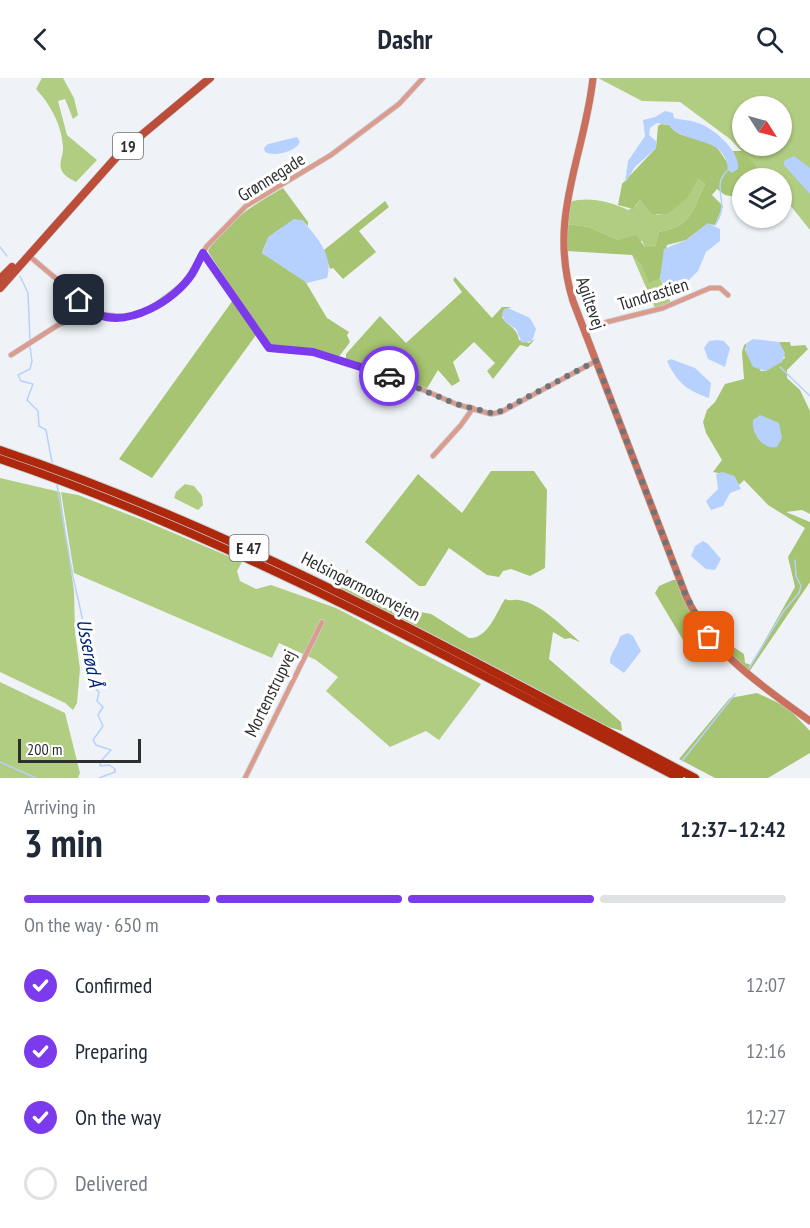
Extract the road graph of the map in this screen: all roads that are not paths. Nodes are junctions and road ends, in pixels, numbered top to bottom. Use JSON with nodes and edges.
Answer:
{"nodes":[{"id":1,"x":210,"y":78,"type":"edge"},
{"id":2,"x":423,"y":78,"type":"edge"},
{"id":3,"x":593,"y":78,"type":"edge"},
{"id":4,"x":203,"y":253,"type":"junction"},
{"id":5,"x":28,"y":254,"type":"junction"},
{"id":6,"x":1,"y":277,"type":"edge"},
{"id":7,"x":0,"y":288,"type":"edge"},
{"id":8,"x":728,"y":295,"type":"dead end"},
{"id":9,"x":90,"y":309,"type":"junction"},
{"id":10,"x":585,"y":333,"type":"junction"},
{"id":11,"x":11,"y":355,"type":"dead end"},
{"id":12,"x":596,"y":361,"type":"junction"},
{"id":13,"x":473,"y":408,"type":"junction"},
{"id":14,"x":0,"y":445,"type":"edge"},
{"id":15,"x":0,"y":450,"type":"edge"},
{"id":16,"x":433,"y":456,"type":"dead end"},
{"id":17,"x":0,"y":459,"type":"edge"},
{"id":18,"x":83,"y":479,"type":"junction"},
{"id":19,"x":322,"y":622,"type":"dead end"},
{"id":20,"x":810,"y":721,"type":"edge"},
{"id":21,"x":245,"y":778,"type":"edge"},
{"id":22,"x":679,"y":778,"type":"edge"},
{"id":23,"x":695,"y":778,"type":"edge"}],
"edges":[{"from":1,"to":5,"type":"main road","number":"19"},
{"from":2,"to":4,"type":"street","name":"Grønnegade"},
{"from":3,"to":10,"type":"street","name":"Agiltevej"},
{"from":4,"to":9,"type":"street","name":"Grønnegade"},
{"from":4,"to":13,"type":"street"},
{"from":5,"to":6,"type":"main road","number":"19"},
{"from":5,"to":7,"type":"main road","number":"19"},
{"from":5,"to":9,"type":"street","name":"Grønnegade"},
{"from":8,"to":10,"type":"street","name":"Tundrastien"},
{"from":9,"to":11,"type":"street"},
{"from":10,"to":12,"type":"street","name":"Agiltevej"},
{"from":12,"to":13,"type":"street"},
{"from":12,"to":20,"type":"street","name":"Agiltevej"},
{"from":13,"to":16,"type":"street"},
{"from":14,"to":18,"type":"highway"},
{"from":15,"to":18,"type":"highway","name":"Helsingørmotorvejen","number":"E 47"},
{"from":17,"to":22,"type":"highway","name":"Helsingørmotorvejen","number":"E 47"},
{"from":18,"to":23,"type":"highway","name":"Helsingørmotorvejen","number":"E 47"},
{"from":19,"to":21,"type":"street","name":"Mortenstrupvej"}]}
